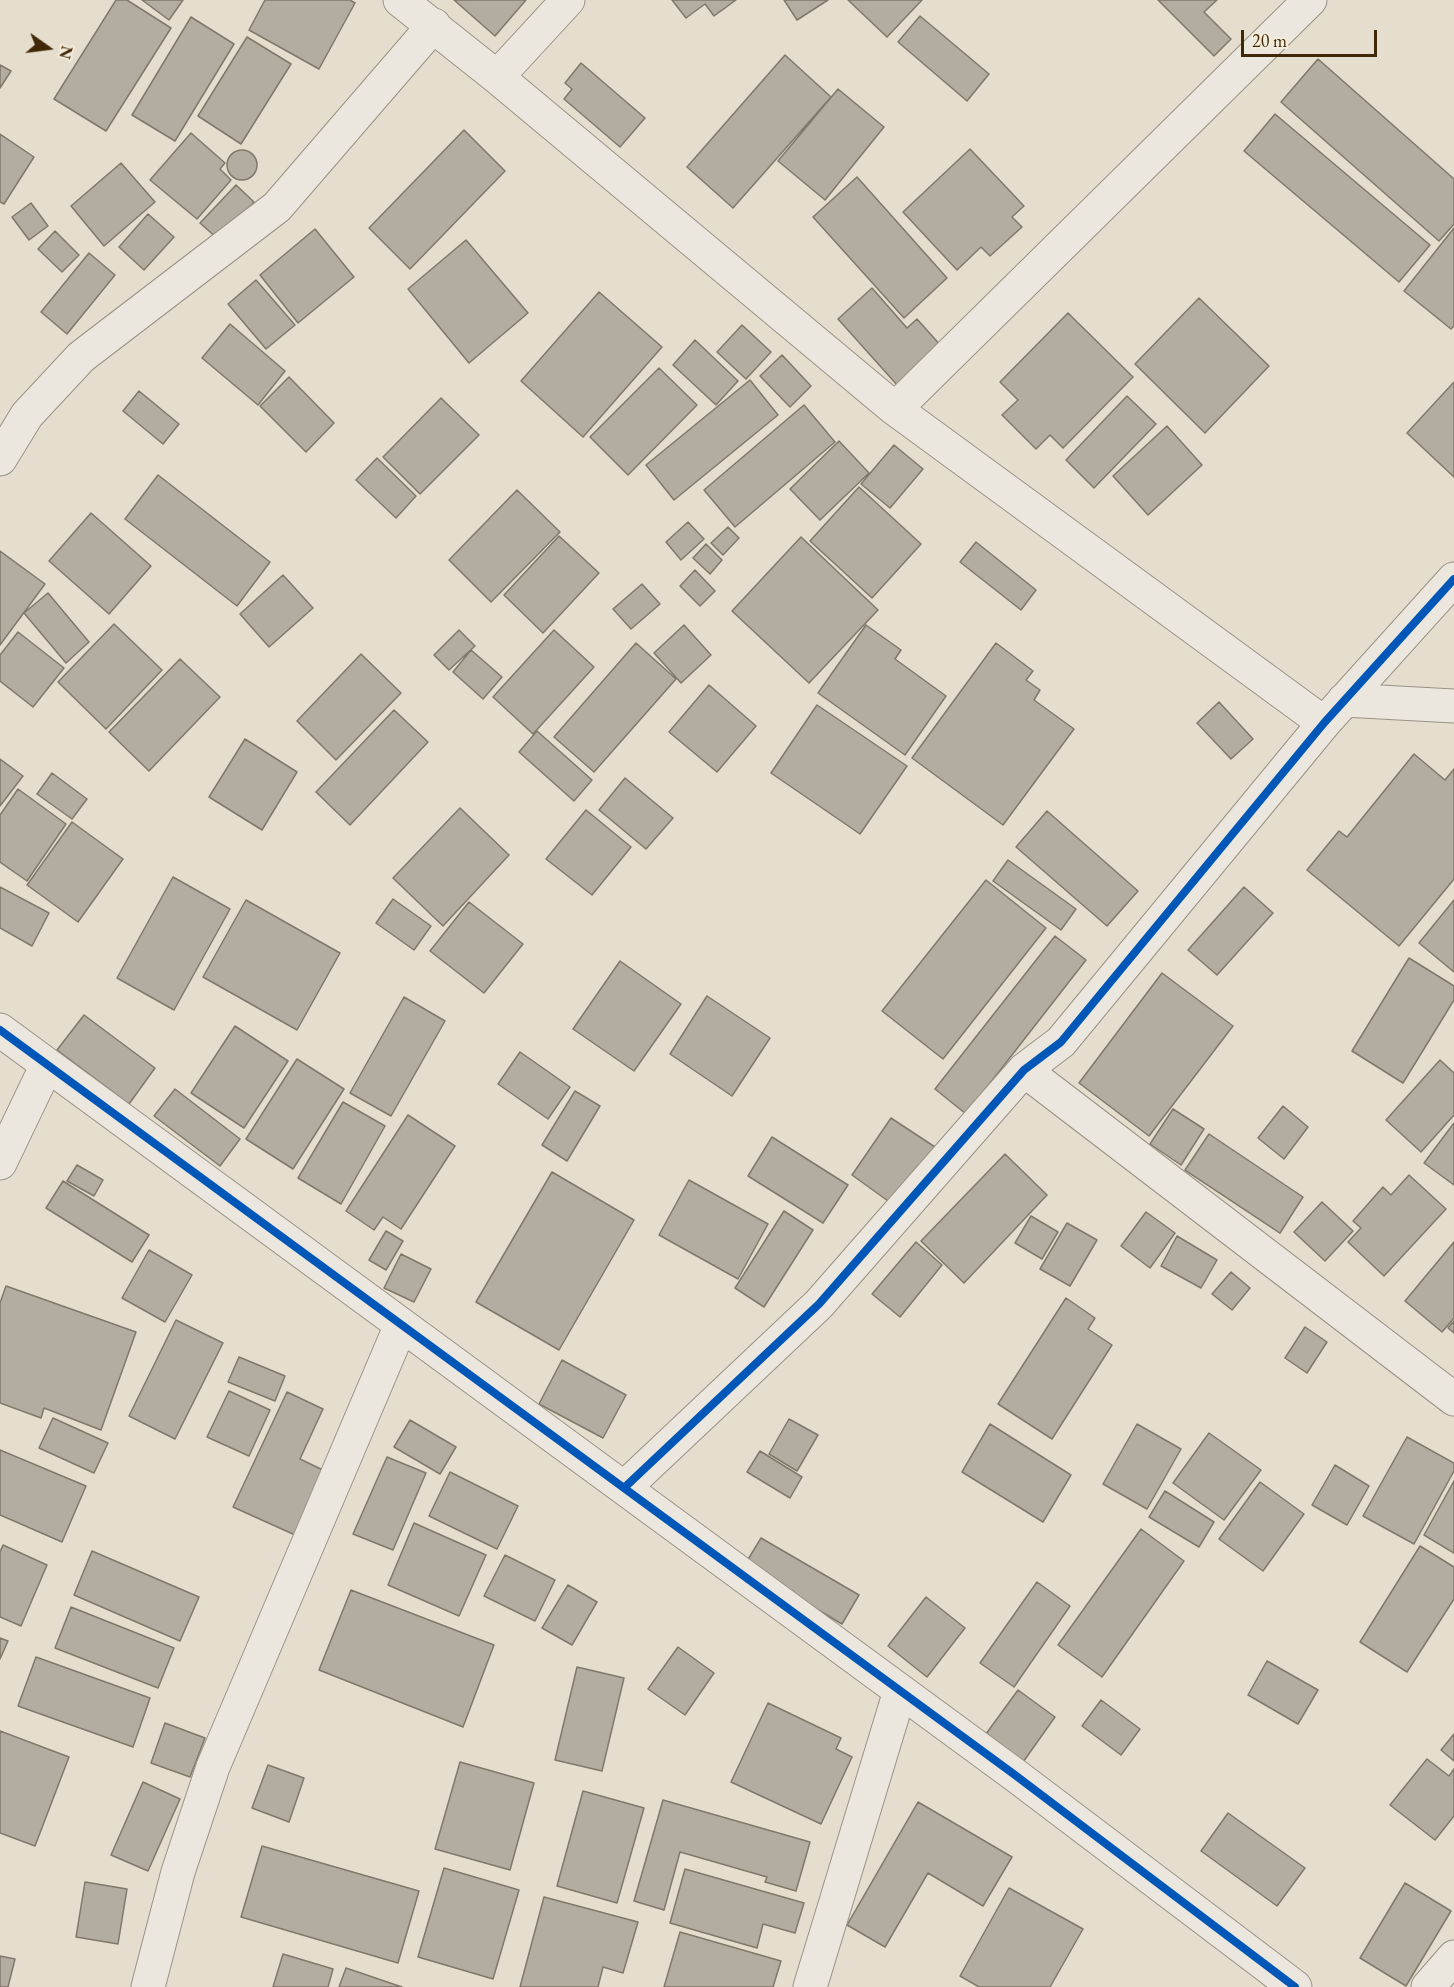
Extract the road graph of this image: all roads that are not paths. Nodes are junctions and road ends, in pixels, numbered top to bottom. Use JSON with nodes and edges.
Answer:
{"nodes":[{"id":1,"x":400,"y":0,"type":"edge"},
{"id":2,"x":568,"y":0,"type":"edge"},
{"id":3,"x":1310,"y":0,"type":"edge"},
{"id":4,"x":434,"y":25,"type":"junction"},
{"id":5,"x":497,"y":77,"type":"junction"},
{"id":6,"x":895,"y":409,"type":"junction"},
{"id":7,"x":0,"y":459,"type":"edge"},
{"id":8,"x":1454,"y":579,"type":"edge"},
{"id":9,"x":1454,"y":706,"type":"edge"},
{"id":10,"x":1334,"y":712,"type":"junction"},
{"id":11,"x":0,"y":1030,"type":"edge"},
{"id":12,"x":47,"y":1065,"type":"junction"},
{"id":13,"x":1024,"y":1070,"type":"junction"},
{"id":14,"x":0,"y":1163,"type":"edge"},
{"id":15,"x":401,"y":1325,"type":"junction"},
{"id":16,"x":1454,"y":1400,"type":"edge"},
{"id":17,"x":624,"y":1488,"type":"junction"},
{"id":18,"x":900,"y":1691,"type":"junction"},
{"id":19,"x":1454,"y":1957,"type":"edge"},
{"id":20,"x":148,"y":1987,"type":"edge"},
{"id":21,"x":810,"y":1987,"type":"edge"},
{"id":22,"x":1295,"y":1987,"type":"edge"},
{"id":23,"x":1428,"y":1987,"type":"edge"}],
"edges":[{"from":1,"to":4,"type":"street"},
{"from":2,"to":5,"type":"street"},
{"from":3,"to":6,"type":"street"},
{"from":4,"to":5,"type":"street"},
{"from":4,"to":7,"type":"street"},
{"from":5,"to":6,"type":"street"},
{"from":6,"to":10,"type":"street"},
{"from":8,"to":10,"type":"street"},
{"from":9,"to":10,"type":"street"},
{"from":10,"to":13,"type":"street"},
{"from":11,"to":12,"type":"street"},
{"from":12,"to":14,"type":"street"},
{"from":12,"to":15,"type":"street"},
{"from":13,"to":16,"type":"street"},
{"from":13,"to":17,"type":"street"},
{"from":15,"to":17,"type":"street"},
{"from":15,"to":20,"type":"street"},
{"from":17,"to":18,"type":"street"},
{"from":18,"to":21,"type":"street"},
{"from":18,"to":22,"type":"street"},
{"from":19,"to":23,"type":"street"}]}
